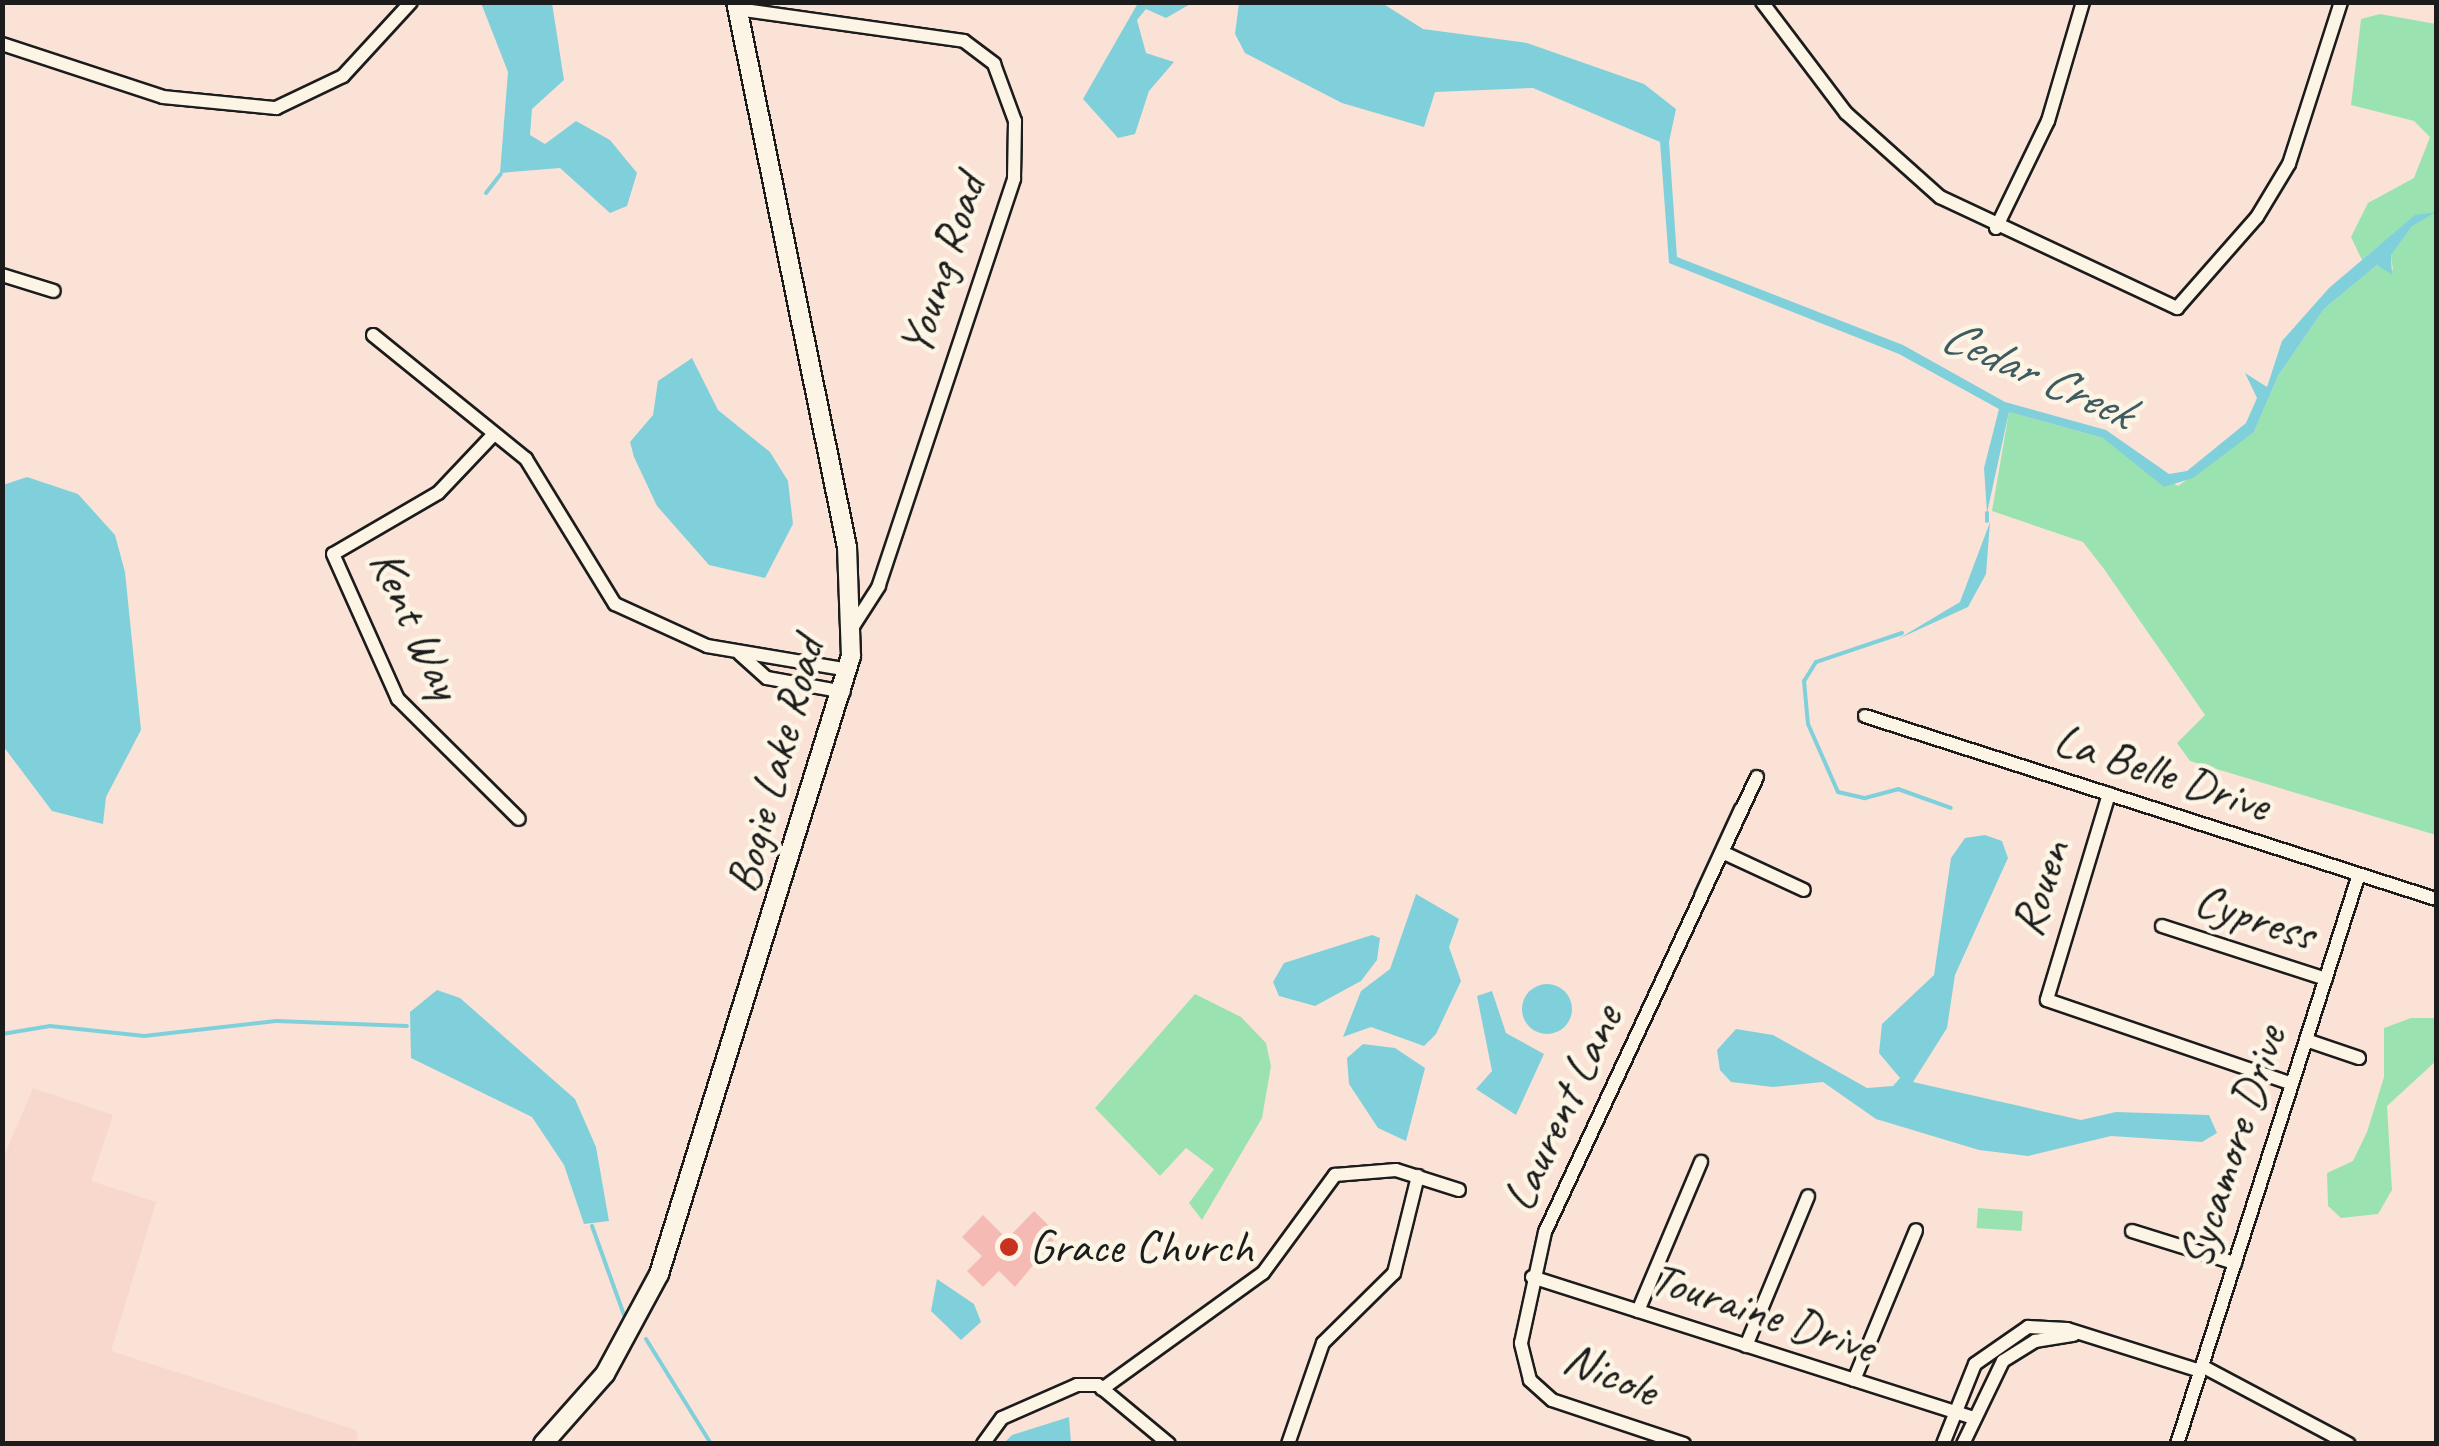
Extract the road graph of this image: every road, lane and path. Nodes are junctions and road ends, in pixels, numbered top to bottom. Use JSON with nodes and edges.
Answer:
{"nodes":[{"id":1,"x":411,"y":2,"type":"edge"},
{"id":2,"x":2083,"y":2,"type":"edge"},
{"id":3,"x":2341,"y":2,"type":"edge"},
{"id":4,"x":1771,"y":5,"type":"edge"},
{"id":5,"x":737,"y":6,"type":"edge"},
{"id":6,"x":2,"y":44,"type":"edge"},
{"id":7,"x":1996,"y":228,"type":"junction"},
{"id":8,"x":2,"y":274,"type":"edge"},
{"id":9,"x":54,"y":292,"type":"dead end"},
{"id":10,"x":373,"y":334,"type":"dead end"},
{"id":11,"x":494,"y":434,"type":"junction"},
{"id":12,"x":854,"y":625,"type":"junction"},
{"id":13,"x":738,"y":652,"type":"junction"},
{"id":14,"x":849,"y":670,"type":"junction"},
{"id":15,"x":844,"y":692,"type":"junction"},
{"id":16,"x":1864,"y":716,"type":"dead end"},
{"id":17,"x":1757,"y":777,"type":"dead end"},
{"id":18,"x":2109,"y":794,"type":"junction"},
{"id":19,"x":519,"y":819,"type":"dead end"},
{"id":20,"x":1721,"y":852,"type":"junction"},
{"id":21,"x":2360,"y":874,"type":"junction"},
{"id":22,"x":1804,"y":890,"type":"dead end"},
{"id":23,"x":2436,"y":899,"type":"edge"},
{"id":24,"x":2162,"y":926,"type":"dead end"},
{"id":25,"x":2326,"y":979,"type":"junction"},
{"id":26,"x":2306,"y":1040,"type":"junction"},
{"id":27,"x":2358,"y":1058,"type":"dead end"},
{"id":28,"x":2292,"y":1084,"type":"junction"},
{"id":29,"x":1701,"y":1162,"type":"dead end"},
{"id":30,"x":1418,"y":1176,"type":"junction"},
{"id":31,"x":1459,"y":1190,"type":"dead end"},
{"id":32,"x":1808,"y":1196,"type":"dead end"},
{"id":33,"x":1916,"y":1230,"type":"dead end"},
{"id":34,"x":2132,"y":1231,"type":"dead end"},
{"id":35,"x":2234,"y":1264,"type":"junction"},
{"id":36,"x":1532,"y":1278,"type":"junction"},
{"id":37,"x":1638,"y":1311,"type":"junction"},
{"id":38,"x":2087,"y":1336,"type":"junction"},
{"id":39,"x":1746,"y":1346,"type":"junction"},
{"id":40,"x":1522,"y":1360,"type":"joint"},
{"id":41,"x":2201,"y":1368,"type":"junction"},
{"id":42,"x":1854,"y":1380,"type":"junction"},
{"id":43,"x":1102,"y":1389,"type":"junction"},
{"id":44,"x":1954,"y":1412,"type":"junction"},
{"id":45,"x":1972,"y":1417,"type":"junction"},
{"id":46,"x":543,"y":1444,"type":"edge"},
{"id":47,"x":983,"y":1444,"type":"edge"},
{"id":48,"x":1169,"y":1444,"type":"edge"},
{"id":49,"x":1288,"y":1444,"type":"edge"},
{"id":50,"x":1684,"y":1444,"type":"edge"},
{"id":51,"x":1943,"y":1444,"type":"edge"},
{"id":52,"x":1963,"y":1444,"type":"edge"},
{"id":53,"x":2177,"y":1444,"type":"edge"},
{"id":54,"x":2349,"y":1444,"type":"edge"}],
"edges":[{"from":1,"to":6,"type":"street"},
{"from":2,"to":7,"type":"street"},
{"from":3,"to":7,"type":"street"},
{"from":4,"to":7,"type":"street"},
{"from":5,"to":12,"type":"main road","name":"Bogie Lake Road"},
{"from":5,"to":12,"type":"street","name":"Young Road"},
{"from":8,"to":9,"type":"street"},
{"from":10,"to":11,"type":"street"},
{"from":11,"to":13,"type":"street"},
{"from":11,"to":19,"type":"street","name":"Kent Way"},
{"from":12,"to":14,"type":"main road","name":"Bogie Lake Road"},
{"from":13,"to":14,"type":"street"},
{"from":13,"to":15,"type":"street"},
{"from":14,"to":15,"type":"main road","name":"Bogie Lake Road"},
{"from":15,"to":46,"type":"main road","name":"Bogie Lake Road"},
{"from":16,"to":18,"type":"street","name":"La Belle Drive"},
{"from":17,"to":20,"type":"street","name":"Laurent Lane"},
{"from":18,"to":21,"type":"street","name":"La Belle Drive"},
{"from":18,"to":28,"type":"street","name":"Rouen"},
{"from":20,"to":22,"type":"street"},
{"from":20,"to":36,"type":"street","name":"Laurent Lane"},
{"from":21,"to":23,"type":"street","name":"La Belle Drive"},
{"from":21,"to":25,"type":"street","name":"Sycamore Drive"},
{"from":24,"to":25,"type":"street","name":"Cypress"},
{"from":25,"to":26,"type":"street","name":"Sycamore Drive"},
{"from":26,"to":27,"type":"street"},
{"from":26,"to":28,"type":"street","name":"Sycamore Drive"},
{"from":28,"to":35,"type":"street","name":"Sycamore Drive"},
{"from":29,"to":37,"type":"street"},
{"from":30,"to":31,"type":"street"},
{"from":30,"to":43,"type":"street"},
{"from":30,"to":49,"type":"street"},
{"from":32,"to":39,"type":"street"},
{"from":33,"to":42,"type":"street"},
{"from":34,"to":35,"type":"street"},
{"from":35,"to":41,"type":"street","name":"Sycamore Drive"},
{"from":36,"to":37,"type":"street","name":"Touraine Drive"},
{"from":36,"to":40,"type":"street","name":"Laurent Lane"},
{"from":37,"to":39,"type":"street","name":"Touraine Drive"},
{"from":38,"to":41,"type":"street"},
{"from":38,"to":44,"type":"street"},
{"from":38,"to":45,"type":"street"},
{"from":39,"to":42,"type":"street","name":"Touraine Drive"},
{"from":40,"to":50,"type":"street","name":"Nicole"},
{"from":41,"to":53,"type":"street","name":"Sycamore Drive"},
{"from":41,"to":54,"type":"street"},
{"from":42,"to":44,"type":"street","name":"Touraine Drive"},
{"from":43,"to":47,"type":"street"},
{"from":43,"to":48,"type":"street"},
{"from":44,"to":45,"type":"street","name":"Touraine Drive"},
{"from":44,"to":51,"type":"street"},
{"from":45,"to":52,"type":"street"}]}
